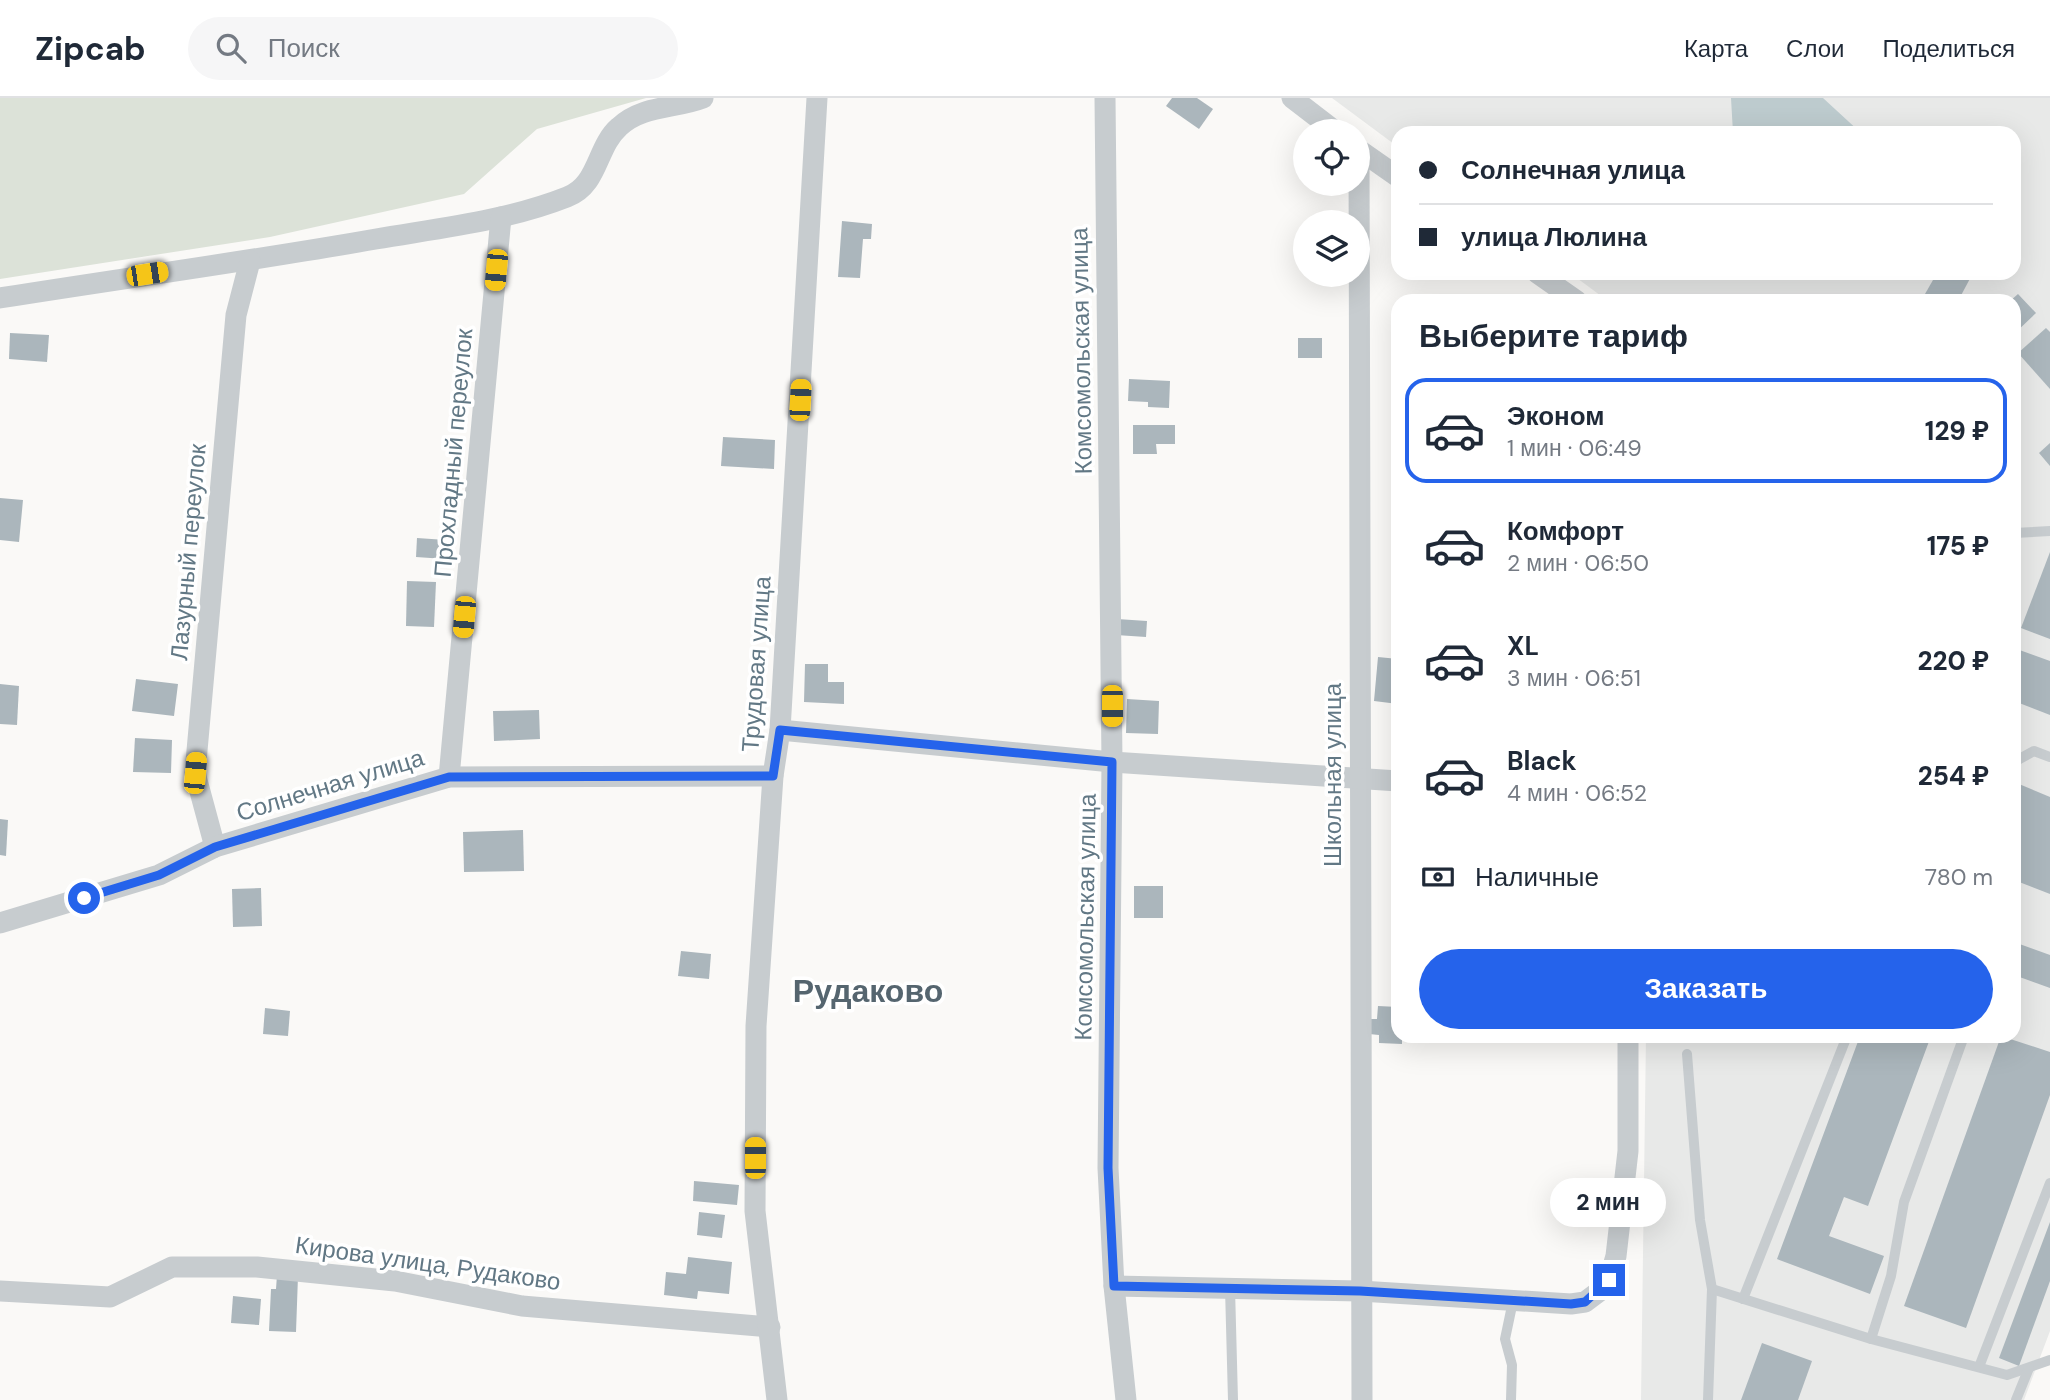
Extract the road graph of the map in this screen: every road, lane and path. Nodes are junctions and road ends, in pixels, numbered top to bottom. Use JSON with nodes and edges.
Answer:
{"nodes":[{"id":1,"x":703,"y":98,"type":"edge"},
{"id":2,"x":817,"y":98,"type":"edge"},
{"id":3,"x":1105,"y":98,"type":"edge"},
{"id":4,"x":1292,"y":98,"type":"edge"},
{"id":5,"x":1319,"y":119,"type":"edge"},
{"id":6,"x":1370,"y":158,"type":"edge"},
{"id":7,"x":1391,"y":172,"type":"edge"},
{"id":8,"x":1358,"y":196,"type":"edge"},
{"id":9,"x":501,"y":217,"type":"junction"},
{"id":10,"x":250,"y":261,"type":"junction"},
{"id":11,"x":1547,"y":280,"type":"edge"},
{"id":12,"x":1567,"y":294,"type":"edge"},
{"id":13,"x":0,"y":298,"type":"edge"},
{"id":14,"x":2050,"y":531,"type":"edge"},
{"id":15,"x":2021,"y":533,"type":"edge"},
{"id":16,"x":780,"y":730,"type":"junction"},
{"id":17,"x":2050,"y":757,"type":"edge"},
{"id":18,"x":2021,"y":758,"type":"edge"},
{"id":19,"x":1112,"y":762,"type":"junction"},
{"id":20,"x":773,"y":776,"type":"junction"},
{"id":21,"x":449,"y":777,"type":"junction"},
{"id":22,"x":1358,"y":779,"type":"junction"},
{"id":23,"x":1391,"y":781,"type":"edge"},
{"id":24,"x":215,"y":847,"type":"junction"},
{"id":25,"x":0,"y":923,"type":"edge"},
{"id":26,"x":1628,"y":1043,"type":"edge"},
{"id":27,"x":1844,"y":1043,"type":"edge"},
{"id":28,"x":1961,"y":1043,"type":"edge"},
{"id":29,"x":1687,"y":1054,"type":"dead end"},
{"id":30,"x":2050,"y":1183,"type":"edge"},
{"id":31,"x":1114,"y":1286,"type":"junction"},
{"id":32,"x":1230,"y":1288,"type":"junction"},
{"id":33,"x":1712,"y":1289,"type":"junction"},
{"id":34,"x":0,"y":1291,"type":"edge"},
{"id":35,"x":1360,"y":1291,"type":"junction"},
{"id":36,"x":1743,"y":1299,"type":"junction"},
{"id":37,"x":1513,"y":1300,"type":"junction"},
{"id":38,"x":770,"y":1327,"type":"junction"},
{"id":39,"x":1871,"y":1339,"type":"junction"},
{"id":40,"x":2050,"y":1360,"type":"edge"},
{"id":41,"x":1979,"y":1367,"type":"junction"},
{"id":42,"x":2029,"y":1368,"type":"junction"},
{"id":43,"x":777,"y":1400,"type":"edge"},
{"id":44,"x":1126,"y":1400,"type":"edge"},
{"id":45,"x":1233,"y":1400,"type":"edge"},
{"id":46,"x":1362,"y":1400,"type":"edge"},
{"id":47,"x":1511,"y":1400,"type":"edge"},
{"id":48,"x":1708,"y":1400,"type":"edge"},
{"id":49,"x":2016,"y":1400,"type":"edge"}],
"edges":[{"from":1,"to":9,"type":"street"},
{"from":2,"to":16,"type":"street","name":"Трудовая улица"},
{"from":3,"to":19,"type":"street","name":"Комсомольская улица"},
{"from":4,"to":5,"type":"street"},
{"from":6,"to":7,"type":"street"},
{"from":8,"to":22,"type":"street","name":"Школьная улица"},
{"from":9,"to":10,"type":"street"},
{"from":9,"to":21,"type":"street","name":"Прохладный переулок"},
{"from":10,"to":13,"type":"street"},
{"from":10,"to":24,"type":"street","name":"Лазурный переулок"},
{"from":11,"to":12,"type":"street"},
{"from":14,"to":15,"type":"lane"},
{"from":16,"to":19,"type":"street"},
{"from":16,"to":20,"type":"street","name":"Трудовая улица"},
{"from":17,"to":18,"type":"lane"},
{"from":19,"to":22,"type":"street"},
{"from":19,"to":31,"type":"street","name":"Комсомольская улица"},
{"from":20,"to":21,"type":"street","name":"Солнечная улица"},
{"from":20,"to":38,"type":"street","name":"Трудовая улица"},
{"from":21,"to":24,"type":"street","name":"Солнечная улица"},
{"from":22,"to":23,"type":"street"},
{"from":22,"to":35,"type":"street","name":"Школьная улица"},
{"from":24,"to":25,"type":"street","name":"Солнечная улица"},
{"from":26,"to":37,"type":"street"},
{"from":27,"to":36,"type":"lane"},
{"from":28,"to":39,"type":"lane"},
{"from":29,"to":33,"type":"lane"},
{"from":30,"to":41,"type":"lane"},
{"from":31,"to":32,"type":"street"},
{"from":31,"to":44,"type":"street","name":"Комсомольская улица"},
{"from":32,"to":35,"type":"street"},
{"from":32,"to":45,"type":"lane"},
{"from":33,"to":36,"type":"lane"},
{"from":33,"to":48,"type":"lane"},
{"from":34,"to":38,"type":"street","name":"Кирова улица, Рудаково"},
{"from":35,"to":37,"type":"street"},
{"from":35,"to":46,"type":"street","name":"Школьная улица"},
{"from":36,"to":39,"type":"lane"},
{"from":37,"to":47,"type":"lane"},
{"from":38,"to":43,"type":"street","name":"Трудовая улица"},
{"from":39,"to":41,"type":"lane"},
{"from":40,"to":42,"type":"lane"},
{"from":41,"to":42,"type":"lane"},
{"from":42,"to":49,"type":"lane"}]}
